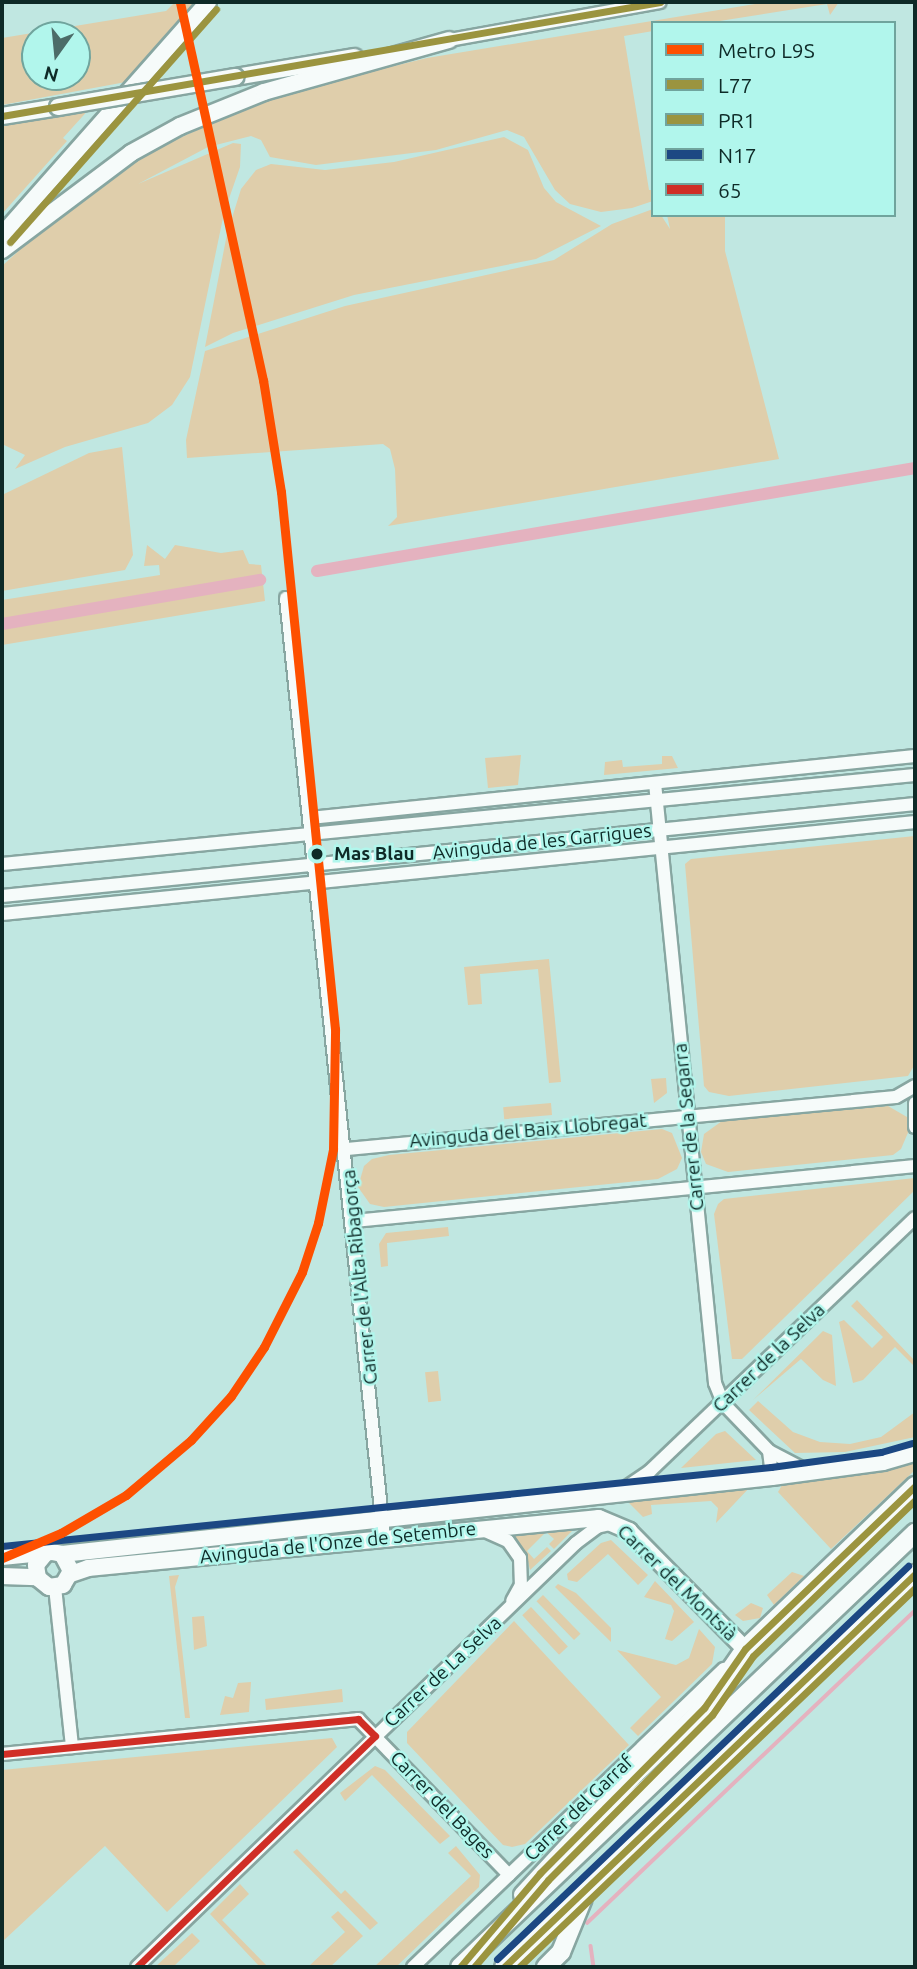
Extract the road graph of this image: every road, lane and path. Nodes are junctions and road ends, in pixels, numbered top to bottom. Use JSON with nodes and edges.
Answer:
{"nodes":[{"id":1,"x":208,"y":2,"type":"edge"},
{"id":2,"x":660,"y":2,"type":"edge"},
{"id":3,"x":449,"y":40,"type":"junction"},
{"id":4,"x":2,"y":116,"type":"edge"},
{"id":5,"x":2,"y":235,"type":"edge"},
{"id":6,"x":2,"y":250,"type":"edge"},
{"id":7,"x":286,"y":598,"type":"dead end"},
{"id":8,"x":915,"y":756,"type":"edge"},
{"id":9,"x":915,"y":775,"type":"edge"},
{"id":10,"x":655,"y":783,"type":"junction"},
{"id":11,"x":657,"y":802,"type":"junction"},
{"id":12,"x":915,"y":804,"type":"edge"},
{"id":13,"x":310,"y":818,"type":"junction"},
{"id":14,"x":915,"y":822,"type":"edge"},
{"id":15,"x":659,"y":830,"type":"junction"},
{"id":16,"x":313,"y":837,"type":"junction"},
{"id":17,"x":661,"y":848,"type":"junction"},
{"id":18,"x":2,"y":864,"type":"edge"},
{"id":19,"x":316,"y":865,"type":"junction"},
{"id":20,"x":318,"y":883,"type":"junction"},
{"id":21,"x":2,"y":896,"type":"edge"},
{"id":22,"x":2,"y":914,"type":"edge"},
{"id":23,"x":915,"y":1086,"type":"edge"},
{"id":24,"x":915,"y":1104,"type":"edge"},
{"id":25,"x":687,"y":1116,"type":"junction"},
{"id":26,"x":915,"y":1127,"type":"edge"},
{"id":27,"x":347,"y":1149,"type":"junction"},
{"id":28,"x":915,"y":1166,"type":"edge"},
{"id":29,"x":696,"y":1186,"type":"junction"},
{"id":30,"x":915,"y":1218,"type":"edge"},
{"id":31,"x":354,"y":1221,"type":"junction"},
{"id":32,"x":723,"y":1403,"type":"junction"},
{"id":33,"x":769,"y":1451,"type":"junction"},
{"id":34,"x":915,"y":1453,"type":"edge"},
{"id":35,"x":809,"y":1472,"type":"junction"},
{"id":36,"x":772,"y":1477,"type":"junction"},
{"id":37,"x":915,"y":1486,"type":"edge"},
{"id":38,"x":619,"y":1492,"type":"junction"},
{"id":39,"x":384,"y":1518,"type":"junction"},
{"id":40,"x":612,"y":1521,"type":"junction"},
{"id":41,"x":479,"y":1529,"type":"junction"},
{"id":42,"x":915,"y":1533,"type":"edge"},
{"id":43,"x":384,"y":1539,"type":"junction"},
{"id":44,"x":45,"y":1554,"type":"junction"},
{"id":45,"x":62,"y":1554,"type":"junction"},
{"id":46,"x":2,"y":1557,"type":"edge"},
{"id":47,"x":71,"y":1574,"type":"junction"},
{"id":48,"x":915,"y":1574,"type":"edge"},
{"id":49,"x":2,"y":1577,"type":"edge"},
{"id":50,"x":37,"y":1577,"type":"junction"},
{"id":51,"x":55,"y":1587,"type":"junction"},
{"id":52,"x":508,"y":1610,"type":"junction"},
{"id":53,"x":745,"y":1649,"type":"junction"},
{"id":54,"x":375,"y":1735,"type":"junction"},
{"id":55,"x":72,"y":1746,"type":"junction"},
{"id":56,"x":2,"y":1754,"type":"edge"},
{"id":57,"x":509,"y":1875,"type":"junction"},
{"id":58,"x":591,"y":1883,"type":"junction"},
{"id":59,"x":486,"y":1942,"type":"junction"},
{"id":60,"x":137,"y":1967,"type":"edge"},
{"id":61,"x":413,"y":1967,"type":"edge"},
{"id":62,"x":460,"y":1967,"type":"edge"},
{"id":63,"x":504,"y":1967,"type":"edge"},
{"id":64,"x":546,"y":1967,"type":"edge"}],
"edges":[{"from":1,"to":5,"type":"main road"},
{"from":2,"to":3,"type":"street"},
{"from":3,"to":4,"type":"main road","bridge":true},
{"from":3,"to":6,"type":"main road"},
{"from":7,"to":13,"type":"street","name":"Carrer de l'Alta Ribagorça"},
{"from":8,"to":10,"type":"street"},
{"from":9,"to":11,"type":"street","name":"Avinguda de les Garrigues"},
{"from":10,"to":11,"type":"street","name":"Carrer de la Segarra"},
{"from":10,"to":13,"type":"street"},
{"from":11,"to":15,"type":"street","name":"Carrer de la Segarra"},
{"from":11,"to":16,"type":"street","name":"Avinguda de les Garrigues"},
{"from":12,"to":15,"type":"street","name":"Avinguda de les Garrigues"},
{"from":13,"to":16,"type":"street","name":"Carrer de l'Alta Ribagorça"},
{"from":14,"to":17,"type":"street","name":"Avinguda de les Garrigues"},
{"from":15,"to":17,"type":"street","name":"Carrer de la Segarra"},
{"from":15,"to":19,"type":"street","name":"Avinguda de les Garrigues"},
{"from":16,"to":18,"type":"street","name":"Avinguda de les Garrigues"},
{"from":16,"to":19,"type":"street","name":"Carrer de l'Alta Ribagorça"},
{"from":17,"to":20,"type":"street","name":"Avinguda de les Garrigues"},
{"from":17,"to":25,"type":"street","name":"Carrer de la Segarra"},
{"from":19,"to":20,"type":"street","name":"Carrer de l'Alta Ribagorça"},
{"from":19,"to":21,"type":"street","name":"Avinguda de les Garrigues"},
{"from":20,"to":22,"type":"street","name":"Avinguda de les Garrigues"},
{"from":20,"to":27,"type":"street","name":"Carrer de l'Alta Ribagorça"},
{"from":23,"to":25,"type":"street","name":"Avinguda del Baix Llobregat"},
{"from":24,"to":26,"type":"street"},
{"from":25,"to":27,"type":"street","name":"Avinguda del Baix Llobregat"},
{"from":25,"to":29,"type":"street","name":"Carrer de la Segarra"},
{"from":27,"to":31,"type":"street","name":"Carrer de l'Alta Ribagorça"},
{"from":28,"to":29,"type":"street"},
{"from":29,"to":31,"type":"street"},
{"from":29,"to":32,"type":"street","name":"Carrer de la Segarra"},
{"from":30,"to":32,"type":"street","name":"Carrer de la Selva"},
{"from":31,"to":39,"type":"street","name":"Carrer de l'Alta Ribagorça"},
{"from":32,"to":33,"type":"street","name":"Carrer de la Segarra"},
{"from":32,"to":38,"type":"street","name":"Carrer de la Selva"},
{"from":33,"to":35,"type":"street","name":"Carrer de la Segarra"},
{"from":33,"to":36,"type":"street"},
{"from":34,"to":35,"type":"main road","name":"Avinguda de l'Onze de Setembre"},
{"from":35,"to":36,"type":"main road","name":"Avinguda de l'Onze de Setembre"},
{"from":36,"to":38,"type":"main road","name":"Avinguda de l'Onze de Setembre"},
{"from":37,"to":53,"type":"highway"},
{"from":38,"to":39,"type":"main road","name":"Avinguda de l'Onze de Setembre"},
{"from":39,"to":43,"type":"street","name":"Carrer de l'Alta Ribagorça"},
{"from":39,"to":45,"type":"main road","name":"Avinguda de l'Onze de Setembre"},
{"from":40,"to":41,"type":"main road","name":"Avinguda de l'Onze de Setembre"},
{"from":40,"to":52,"type":"street","name":"Carrer de La Selva"},
{"from":40,"to":53,"type":"main road","name":"Carrer del Montsià"},
{"from":41,"to":43,"type":"main road","name":"Avinguda de l'Onze de Setembre"},
{"from":41,"to":52,"type":"street","name":"Carrer de La Selva"},
{"from":42,"to":59,"type":"highway"},
{"from":43,"to":47,"type":"main road","name":"Avinguda de l'Onze de Setembre"},
{"from":44,"to":45,"type":"main road"},
{"from":44,"to":46,"type":"main road"},
{"from":44,"to":50,"type":"main road"},
{"from":45,"to":47,"type":"main road"},
{"from":47,"to":51,"type":"main road"},
{"from":48,"to":58,"type":"highway"},
{"from":49,"to":50,"type":"main road"},
{"from":50,"to":51,"type":"main road"},
{"from":51,"to":55,"type":"street"},
{"from":52,"to":54,"type":"street","name":"Carrer de La Selva"},
{"from":53,"to":57,"type":"street","name":"Carrer del Garraf"},
{"from":53,"to":59,"type":"highway"},
{"from":54,"to":55,"type":"street","name":"Carrer del Bages"},
{"from":54,"to":57,"type":"street","name":"Carrer del Bages"},
{"from":54,"to":60,"type":"street","name":"Carrer de La Selva"},
{"from":55,"to":56,"type":"street","name":"Carrer del Bages"},
{"from":57,"to":61,"type":"street","name":"Carrer del Garraf"},
{"from":58,"to":63,"type":"highway"},
{"from":58,"to":64,"type":"highway"},
{"from":59,"to":62,"type":"highway"}]}
